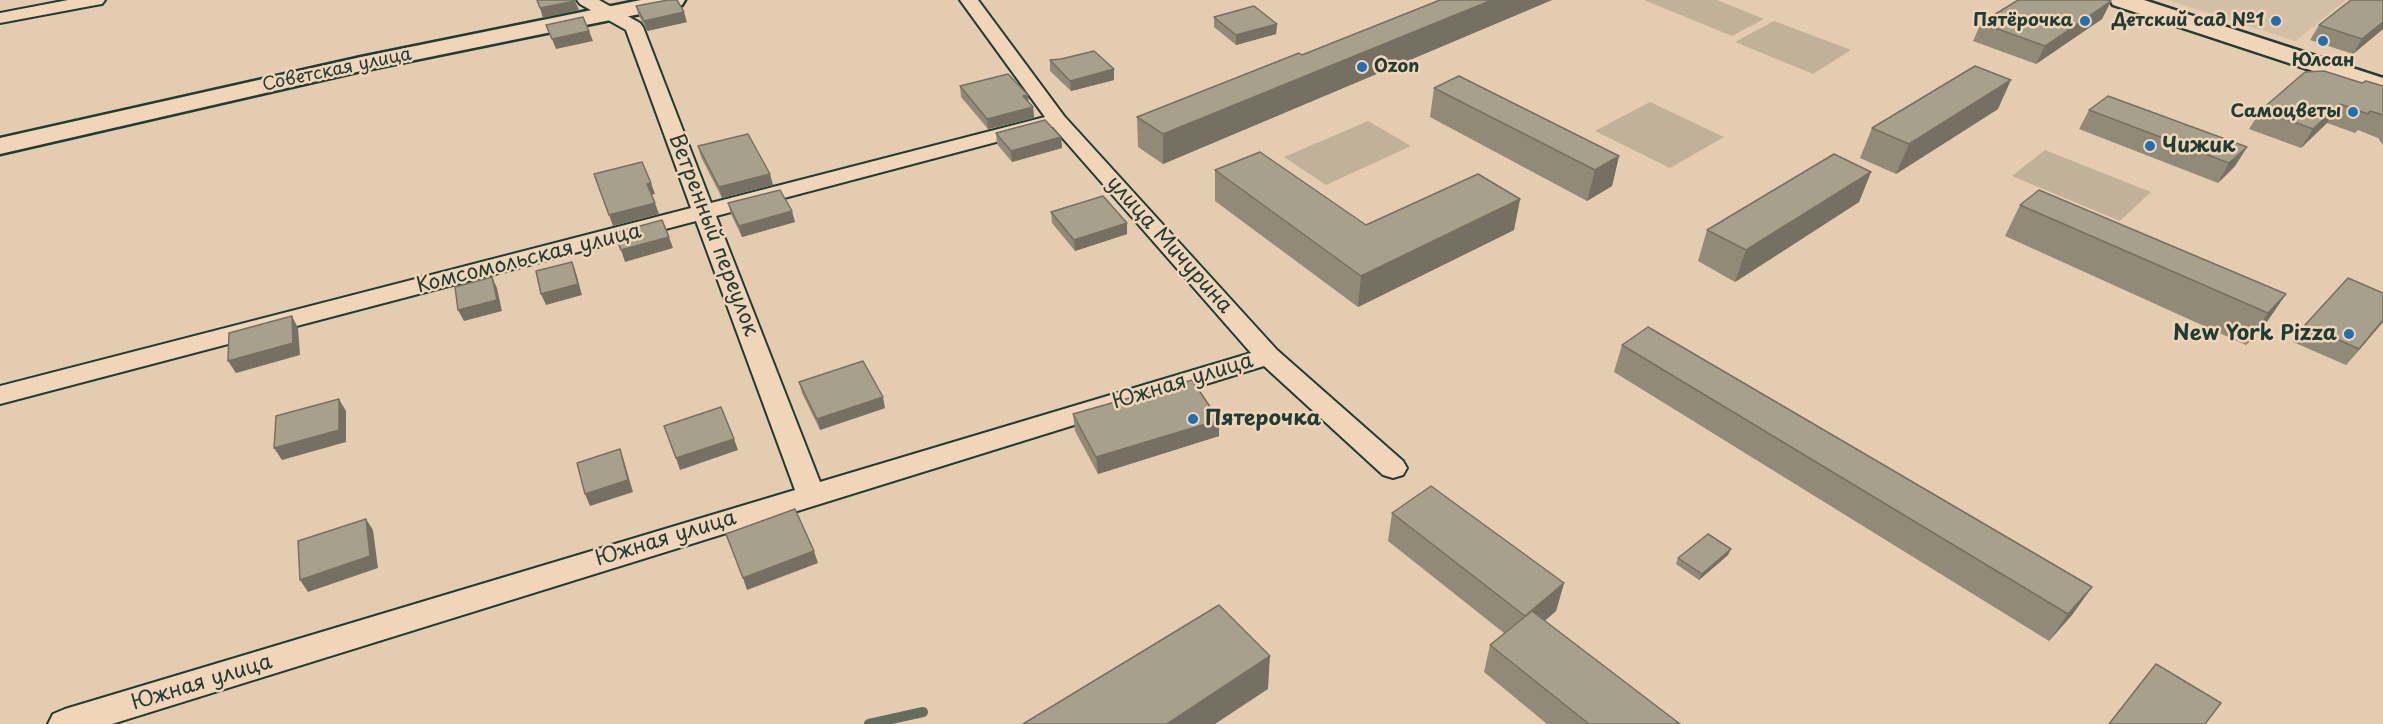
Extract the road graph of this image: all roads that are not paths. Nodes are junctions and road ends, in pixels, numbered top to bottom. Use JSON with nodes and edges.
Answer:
{"nodes":[{"id":1,"x":96,"y":0,"type":"edge"},
{"id":2,"x":586,"y":0,"type":"edge"},
{"id":3,"x":675,"y":0,"type":"edge"},
{"id":4,"x":969,"y":0,"type":"edge"},
{"id":5,"x":2121,"y":0,"type":"edge"},
{"id":6,"x":608,"y":13,"type":"junction"},
{"id":7,"x":0,"y":18,"type":"edge"},
{"id":8,"x":2383,"y":86,"type":"edge"},
{"id":9,"x":1057,"y":120,"type":"junction"},
{"id":10,"x":0,"y":146,"type":"edge"},
{"id":11,"x":705,"y":213,"type":"junction"},
{"id":12,"x":1268,"y":356,"type":"junction"},
{"id":13,"x":0,"y":395,"type":"edge"},
{"id":14,"x":1393,"y":468,"type":"dead end"},
{"id":15,"x":811,"y":495,"type":"junction"},
{"id":16,"x":65,"y":724,"type":"edge"}],
"edges":[{"from":1,"to":7,"type":"street"},
{"from":2,"to":6,"type":"street","name":"Ветренный переулок"},
{"from":3,"to":6,"type":"main road","name":"Советская улица"},
{"from":4,"to":9,"type":"street","name":"улица Мичурина"},
{"from":5,"to":8,"type":"main road"},
{"from":6,"to":10,"type":"main road","name":"Советская улица"},
{"from":6,"to":11,"type":"street","name":"Ветренный переулок"},
{"from":9,"to":11,"type":"street","name":"Комсомольская улица"},
{"from":9,"to":12,"type":"street","name":"улица Мичурина"},
{"from":11,"to":13,"type":"street","name":"Комсомольская улица"},
{"from":11,"to":15,"type":"street","name":"Ветренный переулок"},
{"from":12,"to":14,"type":"street","name":"улица Мичурина"},
{"from":12,"to":15,"type":"street","name":"Южная улица"},
{"from":15,"to":16,"type":"street","name":"Южная улица"}]}
